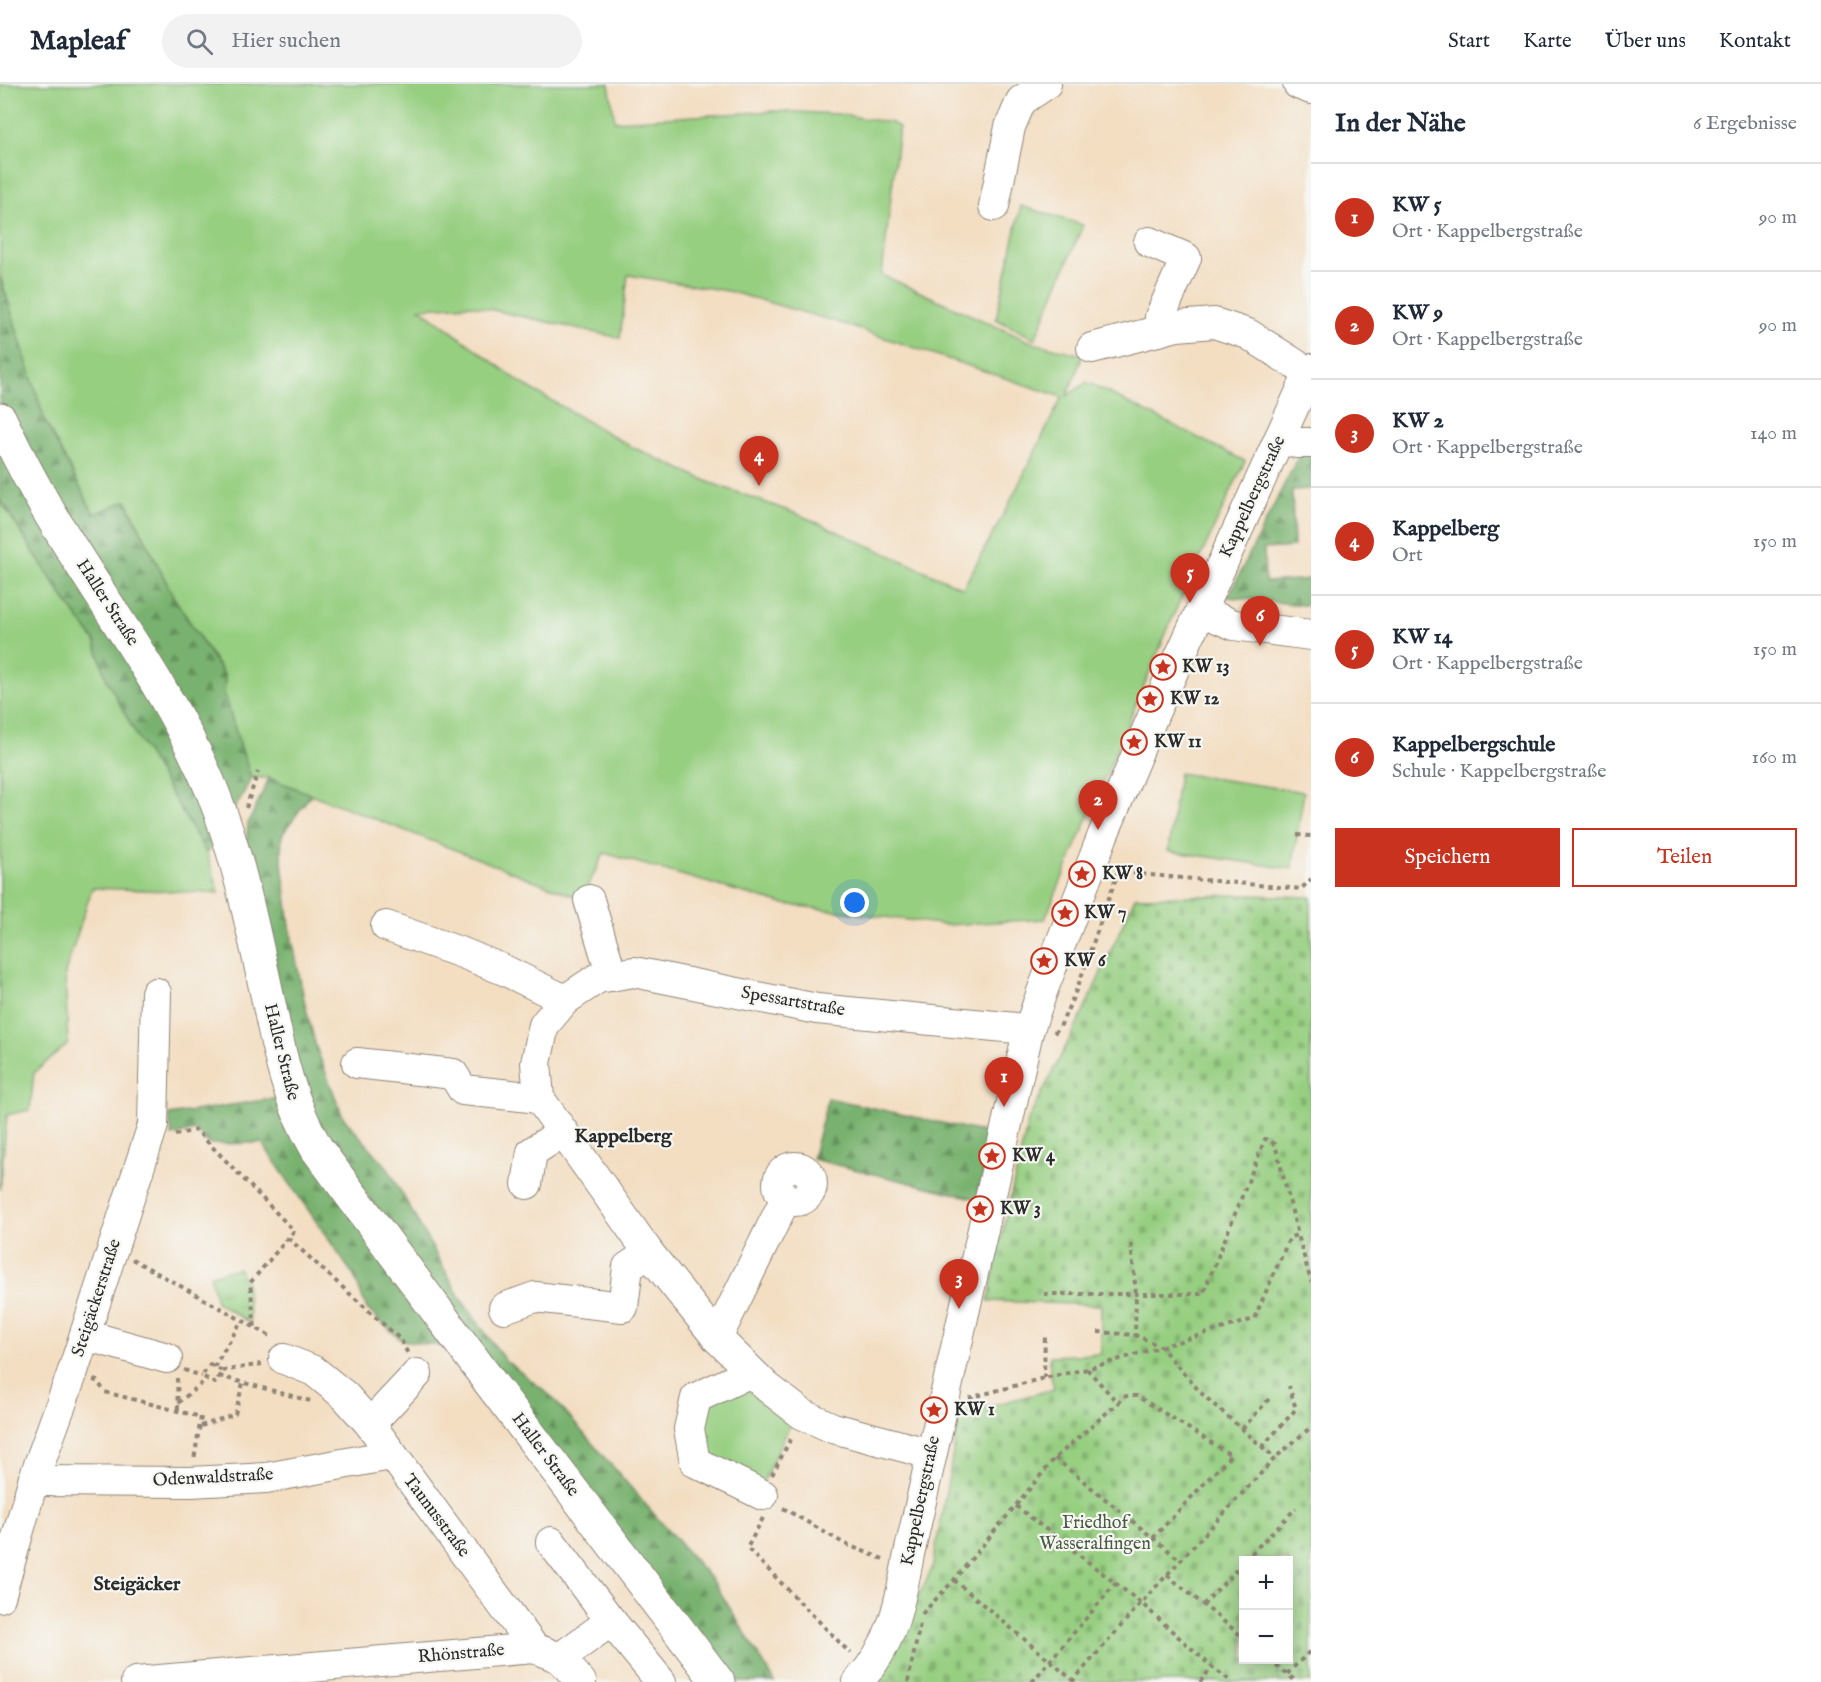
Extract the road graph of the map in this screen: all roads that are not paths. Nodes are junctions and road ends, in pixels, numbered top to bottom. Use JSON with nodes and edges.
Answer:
{"nodes":[{"id":1,"x":1046,"y":84,"type":"edge"},
{"id":2,"x":1298,"y":84,"type":"edge"},
{"id":3,"x":1311,"y":89,"type":"edge"},
{"id":4,"x":994,"y":206,"type":"dead end"},
{"id":5,"x":1149,"y":242,"type":"dead end"},
{"id":6,"x":1159,"y":331,"type":"junction"},
{"id":7,"x":1092,"y":348,"type":"dead end"},
{"id":8,"x":1310,"y":371,"type":"edge"},
{"id":9,"x":0,"y":419,"type":"edge"},
{"id":10,"x":1279,"y":439,"type":"junction"},
{"id":11,"x":1311,"y":443,"type":"edge"},
{"id":12,"x":1201,"y":611,"type":"junction"},
{"id":13,"x":1311,"y":635,"type":"edge"},
{"id":14,"x":589,"y":900,"type":"dead end"},
{"id":15,"x":386,"y":926,"type":"dead end"},
{"id":16,"x":612,"y":976,"type":"junction"},
{"id":17,"x":156,"y":993,"type":"dead end"},
{"id":18,"x":565,"y":1000,"type":"junction"},
{"id":19,"x":1028,"y":1032,"type":"junction"},
{"id":20,"x":357,"y":1063,"type":"dead end"},
{"id":21,"x":539,"y":1098,"type":"junction"},
{"id":22,"x":563,"y":1132,"type":"junction"},
{"id":23,"x":527,"y":1184,"type":"dead end"},
{"id":24,"x":786,"y":1198,"type":"dead end"},
{"id":25,"x":649,"y":1253,"type":"junction"},
{"id":26,"x":504,"y":1308,"type":"dead end"},
{"id":27,"x":85,"y":1335,"type":"junction"},
{"id":28,"x":717,"y":1338,"type":"junction"},
{"id":29,"x":284,"y":1359,"type":"road end"},
{"id":30,"x":172,"y":1363,"type":"road end"},
{"id":31,"x":751,"y":1372,"type":"junction"},
{"id":32,"x":417,"y":1374,"type":"road end"},
{"id":33,"x":362,"y":1415,"type":"junction"},
{"id":34,"x":931,"y":1454,"type":"junction"},
{"id":35,"x":391,"y":1455,"type":"junction"},
{"id":36,"x":33,"y":1481,"type":"junction"},
{"id":37,"x":768,"y":1498,"type":"road end"},
{"id":38,"x":551,"y":1542,"type":"dead end"},
{"id":39,"x":0,"y":1597,"type":"edge"},
{"id":40,"x":611,"y":1621,"type":"junction"},
{"id":41,"x":547,"y":1653,"type":"junction"},
{"id":42,"x":863,"y":1677,"type":"edge"},
{"id":43,"x":136,"y":1682,"type":"edge"},
{"id":44,"x":581,"y":1682,"type":"edge"},
{"id":45,"x":661,"y":1682,"type":"edge"},
{"id":46,"x":718,"y":1682,"type":"edge"}],
"edges":[{"from":1,"to":4,"type":"street"},
{"from":2,"to":3,"type":"street"},
{"from":5,"to":6,"type":"street"},
{"from":6,"to":7,"type":"street"},
{"from":6,"to":8,"type":"street"},
{"from":8,"to":10,"type":"street","name":"Kappelbergstraße"},
{"from":9,"to":46,"type":"main road","name":"Haller Straße"},
{"from":10,"to":11,"type":"street"},
{"from":10,"to":12,"type":"street","name":"Kappelbergstraße"},
{"from":12,"to":13,"type":"street"},
{"from":12,"to":19,"type":"street","name":"Kappelbergstraße"},
{"from":14,"to":16,"type":"street"},
{"from":15,"to":18,"type":"street"},
{"from":16,"to":18,"type":"street","name":"Spessartstraße"},
{"from":16,"to":19,"type":"street","name":"Spessartstraße"},
{"from":17,"to":27,"type":"street","name":"Steigäckerstraße"},
{"from":18,"to":21,"type":"street","name":"Spessartstraße"},
{"from":19,"to":34,"type":"street","name":"Kappelbergstraße"},
{"from":20,"to":21,"type":"street"},
{"from":21,"to":22,"type":"street"},
{"from":22,"to":23,"type":"street"},
{"from":22,"to":25,"type":"street"},
{"from":24,"to":28,"type":"street"},
{"from":25,"to":26,"type":"street"},
{"from":25,"to":28,"type":"street"},
{"from":27,"to":30,"type":"street"},
{"from":27,"to":36,"type":"street","name":"Steigäckerstraße"},
{"from":28,"to":31,"type":"street"},
{"from":29,"to":33,"type":"street","name":"Taunusstraße"},
{"from":31,"to":34,"type":"street"},
{"from":31,"to":37,"type":"street"},
{"from":32,"to":33,"type":"street"},
{"from":33,"to":35,"type":"street","name":"Taunusstraße"},
{"from":34,"to":42,"type":"street","name":"Kappelbergstraße"},
{"from":35,"to":36,"type":"street","name":"Odenwaldstraße"},
{"from":35,"to":41,"type":"street","name":"Taunusstraße"},
{"from":36,"to":39,"type":"street","name":"Steigäckerstraße"},
{"from":38,"to":40,"type":"street"},
{"from":40,"to":41,"type":"street"},
{"from":40,"to":45,"type":"street"},
{"from":41,"to":43,"type":"street","name":"Rhönstraße"},
{"from":41,"to":44,"type":"street","name":"Taunusstraße"}]}
